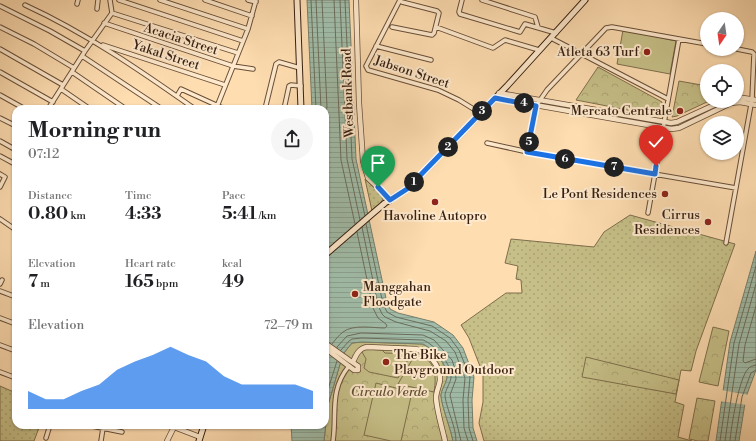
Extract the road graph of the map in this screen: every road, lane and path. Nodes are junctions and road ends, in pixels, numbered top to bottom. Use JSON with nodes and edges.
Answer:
{"nodes":[{"id":1,"x":98,"y":0,"type":"edge"},
{"id":2,"x":110,"y":0,"type":"edge"},
{"id":3,"x":119,"y":0,"type":"edge"},
{"id":4,"x":160,"y":0,"type":"edge"},
{"id":5,"x":205,"y":0,"type":"edge"},
{"id":6,"x":248,"y":0,"type":"edge"},
{"id":7,"x":297,"y":0,"type":"edge"},
{"id":8,"x":356,"y":0,"type":"edge"},
{"id":9,"x":462,"y":0,"type":"edge"},
{"id":10,"x":482,"y":0,"type":"edge"},
{"id":11,"x":585,"y":0,"type":"edge"},
{"id":12,"x":256,"y":1,"type":"edge"},
{"id":13,"x":401,"y":1,"type":"edge"},
{"id":14,"x":26,"y":5,"type":"dead end"},
{"id":15,"x":0,"y":6,"type":"edge"},
{"id":16,"x":97,"y":9,"type":"dead end"},
{"id":17,"x":112,"y":12,"type":"junction"},
{"id":18,"x":252,"y":16,"type":"junction"},
{"id":19,"x":104,"y":23,"type":"junction"},
{"id":20,"x":392,"y":26,"type":"dead end"},
{"id":21,"x":0,"y":27,"type":"edge"},
{"id":22,"x":436,"y":27,"type":"junction"},
{"id":23,"x":538,"y":27,"type":"junction"},
{"id":24,"x":248,"y":29,"type":"junction"},
{"id":25,"x":556,"y":33,"type":"junction"},
{"id":26,"x":551,"y":38,"type":"junction"},
{"id":27,"x":679,"y":39,"type":"junction"},
{"id":28,"x":93,"y":40,"type":"junction"},
{"id":29,"x":243,"y":41,"type":"junction"},
{"id":30,"x":700,"y":43,"type":"edge"},
{"id":31,"x":100,"y":45,"type":"junction"},
{"id":32,"x":376,"y":46,"type":"junction"},
{"id":33,"x":0,"y":49,"type":"edge"},
{"id":34,"x":540,"y":50,"type":"junction"},
{"id":35,"x":744,"y":50,"type":"edge"},
{"id":36,"x":85,"y":51,"type":"junction"},
{"id":37,"x":238,"y":54,"type":"junction"},
{"id":38,"x":581,"y":54,"type":"junction"},
{"id":39,"x":82,"y":56,"type":"junction"},
{"id":40,"x":431,"y":60,"type":"dead end"},
{"id":41,"x":233,"y":66,"type":"junction"},
{"id":42,"x":358,"y":66,"type":"junction"},
{"id":43,"x":366,"y":66,"type":"junction"},
{"id":44,"x":74,"y":68,"type":"junction"},
{"id":45,"x":300,"y":68,"type":"junction"},
{"id":46,"x":253,"y":69,"type":"dead end"},
{"id":47,"x":0,"y":72,"type":"edge"},
{"id":48,"x":72,"y":72,"type":"junction"},
{"id":49,"x":63,"y":85,"type":"junction"},
{"id":50,"x":225,"y":85,"type":"junction"},
{"id":51,"x":301,"y":86,"type":"junction"},
{"id":52,"x":60,"y":89,"type":"junction"},
{"id":53,"x":0,"y":95,"type":"edge"},
{"id":54,"x":497,"y":95,"type":"junction"},
{"id":55,"x":177,"y":96,"type":"junction"},
{"id":56,"x":744,"y":99,"type":"edge"},
{"id":57,"x":668,"y":100,"type":"junction"},
{"id":58,"x":539,"y":101,"type":"junction"},
{"id":59,"x":53,"y":102,"type":"junction"},
{"id":60,"x":754,"y":102,"type":"edge"},
{"id":61,"x":18,"y":105,"type":"edge"},
{"id":62,"x":51,"y":105,"type":"edge"},
{"id":63,"x":84,"y":105,"type":"edge"},
{"id":64,"x":120,"y":105,"type":"edge"},
{"id":65,"x":156,"y":105,"type":"edge"},
{"id":66,"x":189,"y":105,"type":"edge"},
{"id":67,"x":213,"y":105,"type":"edge"},
{"id":68,"x":218,"y":105,"type":"edge"},
{"id":69,"x":267,"y":105,"type":"edge"},
{"id":70,"x":285,"y":105,"type":"edge"},
{"id":71,"x":301,"y":105,"type":"edge"},
{"id":72,"x":536,"y":106,"type":"junction"},
{"id":73,"x":707,"y":108,"type":"edge"},
{"id":74,"x":480,"y":113,"type":"junction"},
{"id":75,"x":0,"y":118,"type":"edge"},
{"id":76,"x":664,"y":123,"type":"junction"},
{"id":77,"x":12,"y":124,"type":"edge"},
{"id":78,"x":663,"y":128,"type":"junction"},
{"id":79,"x":0,"y":141,"type":"edge"},
{"id":80,"x":487,"y":143,"type":"dead end"},
{"id":81,"x":12,"y":148,"type":"edge"},
{"id":82,"x":527,"y":152,"type":"junction"},
{"id":83,"x":0,"y":156,"type":"edge"},
{"id":84,"x":12,"y":161,"type":"edge"},
{"id":85,"x":0,"y":174,"type":"edge"},
{"id":86,"x":655,"y":174,"type":"junction"},
{"id":87,"x":0,"y":187,"type":"edge"},
{"id":88,"x":736,"y":188,"type":"junction"},
{"id":89,"x":390,"y":200,"type":"junction"},
{"id":90,"x":648,"y":213,"type":"dead end"},
{"id":91,"x":0,"y":219,"type":"edge"},
{"id":92,"x":12,"y":227,"type":"edge"},
{"id":93,"x":726,"y":243,"type":"dead end"},
{"id":94,"x":329,"y":252,"type":"edge"},
{"id":95,"x":0,"y":291,"type":"edge"},
{"id":96,"x":12,"y":296,"type":"edge"},
{"id":97,"x":0,"y":318,"type":"edge"},
{"id":98,"x":12,"y":322,"type":"edge"},
{"id":99,"x":0,"y":344,"type":"edge"},
{"id":100,"x":329,"y":346,"type":"edge"},
{"id":101,"x":12,"y":349,"type":"edge"},
{"id":102,"x":329,"y":350,"type":"edge"},
{"id":103,"x":349,"y":363,"type":"junction"},
{"id":104,"x":0,"y":372,"type":"edge"},
{"id":105,"x":12,"y":376,"type":"edge"},
{"id":106,"x":49,"y":429,"type":"edge"},
{"id":107,"x":103,"y":429,"type":"edge"},
{"id":108,"x":108,"y":429,"type":"edge"},
{"id":109,"x":173,"y":429,"type":"edge"},
{"id":110,"x":181,"y":429,"type":"edge"},
{"id":111,"x":203,"y":429,"type":"edge"},
{"id":112,"x":122,"y":432,"type":"dead end"},
{"id":113,"x":46,"y":438,"type":"dead end"},
{"id":114,"x":199,"y":439,"type":"edge"},
{"id":115,"x":101,"y":441,"type":"edge"},
{"id":116,"x":167,"y":441,"type":"edge"},
{"id":117,"x":333,"y":441,"type":"edge"},
{"id":118,"x":445,"y":441,"type":"edge"}],
"edges":[{"from":1,"to":16,"type":"street"},
{"from":2,"to":17,"type":"street"},
{"from":3,"to":29,"type":"street"},
{"from":4,"to":24,"type":"street"},
{"from":5,"to":18,"type":"street"},
{"from":6,"to":12,"type":"street"},
{"from":7,"to":45,"type":"main road"},
{"from":8,"to":42,"type":"street","name":"Westbank Road"},
{"from":9,"to":23,"type":"street"},
{"from":10,"to":23,"type":"street"},
{"from":11,"to":25,"type":"main road"},
{"from":12,"to":18,"type":"street"},
{"from":13,"to":22,"type":"street"},
{"from":13,"to":32,"type":"street"},
{"from":14,"to":28,"type":"street"},
{"from":15,"to":36,"type":"street"},
{"from":17,"to":19,"type":"street"},
{"from":17,"to":37,"type":"street"},
{"from":18,"to":24,"type":"street"},
{"from":19,"to":28,"type":"street"},
{"from":19,"to":41,"type":"street","name":"Acacia Street"},
{"from":20,"to":22,"type":"street"},
{"from":21,"to":44,"type":"street"},
{"from":22,"to":34,"type":"street"},
{"from":23,"to":25,"type":"street"},
{"from":24,"to":29,"type":"street"},
{"from":25,"to":26,"type":"main road"},
{"from":26,"to":34,"type":"main road"},
{"from":26,"to":38,"type":"street"},
{"from":27,"to":30,"type":"street"},
{"from":27,"to":38,"type":"street"},
{"from":27,"to":57,"type":"street"},
{"from":28,"to":31,"type":"street"},
{"from":28,"to":36,"type":"street"},
{"from":29,"to":37,"type":"street"},
{"from":31,"to":50,"type":"street","name":"Yakal Street"},
{"from":31,"to":55,"type":"street"},
{"from":32,"to":40,"type":"street"},
{"from":32,"to":43,"type":"street"},
{"from":33,"to":49,"type":"street"},
{"from":34,"to":54,"type":"main road"},
{"from":35,"to":60,"type":"street"},
{"from":36,"to":39,"type":"street"},
{"from":37,"to":41,"type":"street"},
{"from":38,"to":57,"type":"street"},
{"from":38,"to":58,"type":"street"},
{"from":39,"to":44,"type":"street"},
{"from":39,"to":65,"type":"street"},
{"from":41,"to":46,"type":"street","name":"Acacia Street"},
{"from":41,"to":50,"type":"street"},
{"from":42,"to":43,"type":"street","name":"Jabson Street"},
{"from":42,"to":89,"type":"street","name":"Westbank Road"},
{"from":43,"to":74,"type":"street","name":"Jabson Street"},
{"from":44,"to":48,"type":"street"},
{"from":45,"to":51,"type":"main road"},
{"from":45,"to":69,"type":"street"},
{"from":47,"to":59,"type":"street"},
{"from":48,"to":49,"type":"street"},
{"from":48,"to":64,"type":"street"},
{"from":49,"to":52,"type":"street"},
{"from":50,"to":68,"type":"street"},
{"from":51,"to":70,"type":"street"},
{"from":51,"to":71,"type":"main road"},
{"from":52,"to":59,"type":"street"},
{"from":52,"to":63,"type":"street"},
{"from":53,"to":61,"type":"street"},
{"from":54,"to":58,"type":"street"},
{"from":54,"to":72,"type":"street"},
{"from":54,"to":74,"type":"main road"},
{"from":55,"to":66,"type":"street"},
{"from":55,"to":67,"type":"street"},
{"from":56,"to":60,"type":"street"},
{"from":57,"to":76,"type":"street"},
{"from":58,"to":72,"type":"street"},
{"from":58,"to":76,"type":"street"},
{"from":59,"to":62,"type":"street"},
{"from":60,"to":78,"type":"street"},
{"from":60,"to":88,"type":"street"},
{"from":72,"to":78,"type":"street"},
{"from":72,"to":82,"type":"street"},
{"from":73,"to":76,"type":"street"},
{"from":74,"to":89,"type":"main road"},
{"from":75,"to":77,"type":"street"},
{"from":76,"to":78,"type":"street"},
{"from":78,"to":86,"type":"street"},
{"from":79,"to":81,"type":"street"},
{"from":80,"to":82,"type":"street"},
{"from":82,"to":86,"type":"street"},
{"from":83,"to":84,"type":"street"},
{"from":85,"to":87,"type":"street"},
{"from":86,"to":88,"type":"street"},
{"from":86,"to":90,"type":"street"},
{"from":88,"to":93,"type":"street"},
{"from":89,"to":94,"type":"main road"},
{"from":91,"to":92,"type":"street"},
{"from":95,"to":96,"type":"street"},
{"from":97,"to":98,"type":"street"},
{"from":99,"to":101,"type":"street"},
{"from":100,"to":103,"type":"street"},
{"from":102,"to":103,"type":"street"},
{"from":103,"to":117,"type":"street"},
{"from":103,"to":118,"type":"street"},
{"from":104,"to":105,"type":"street"},
{"from":106,"to":113,"type":"street"},
{"from":107,"to":115,"type":"street"},
{"from":108,"to":112,"type":"street"},
{"from":109,"to":116,"type":"street"},
{"from":110,"to":114,"type":"street"},
{"from":111,"to":114,"type":"main road"}]}
